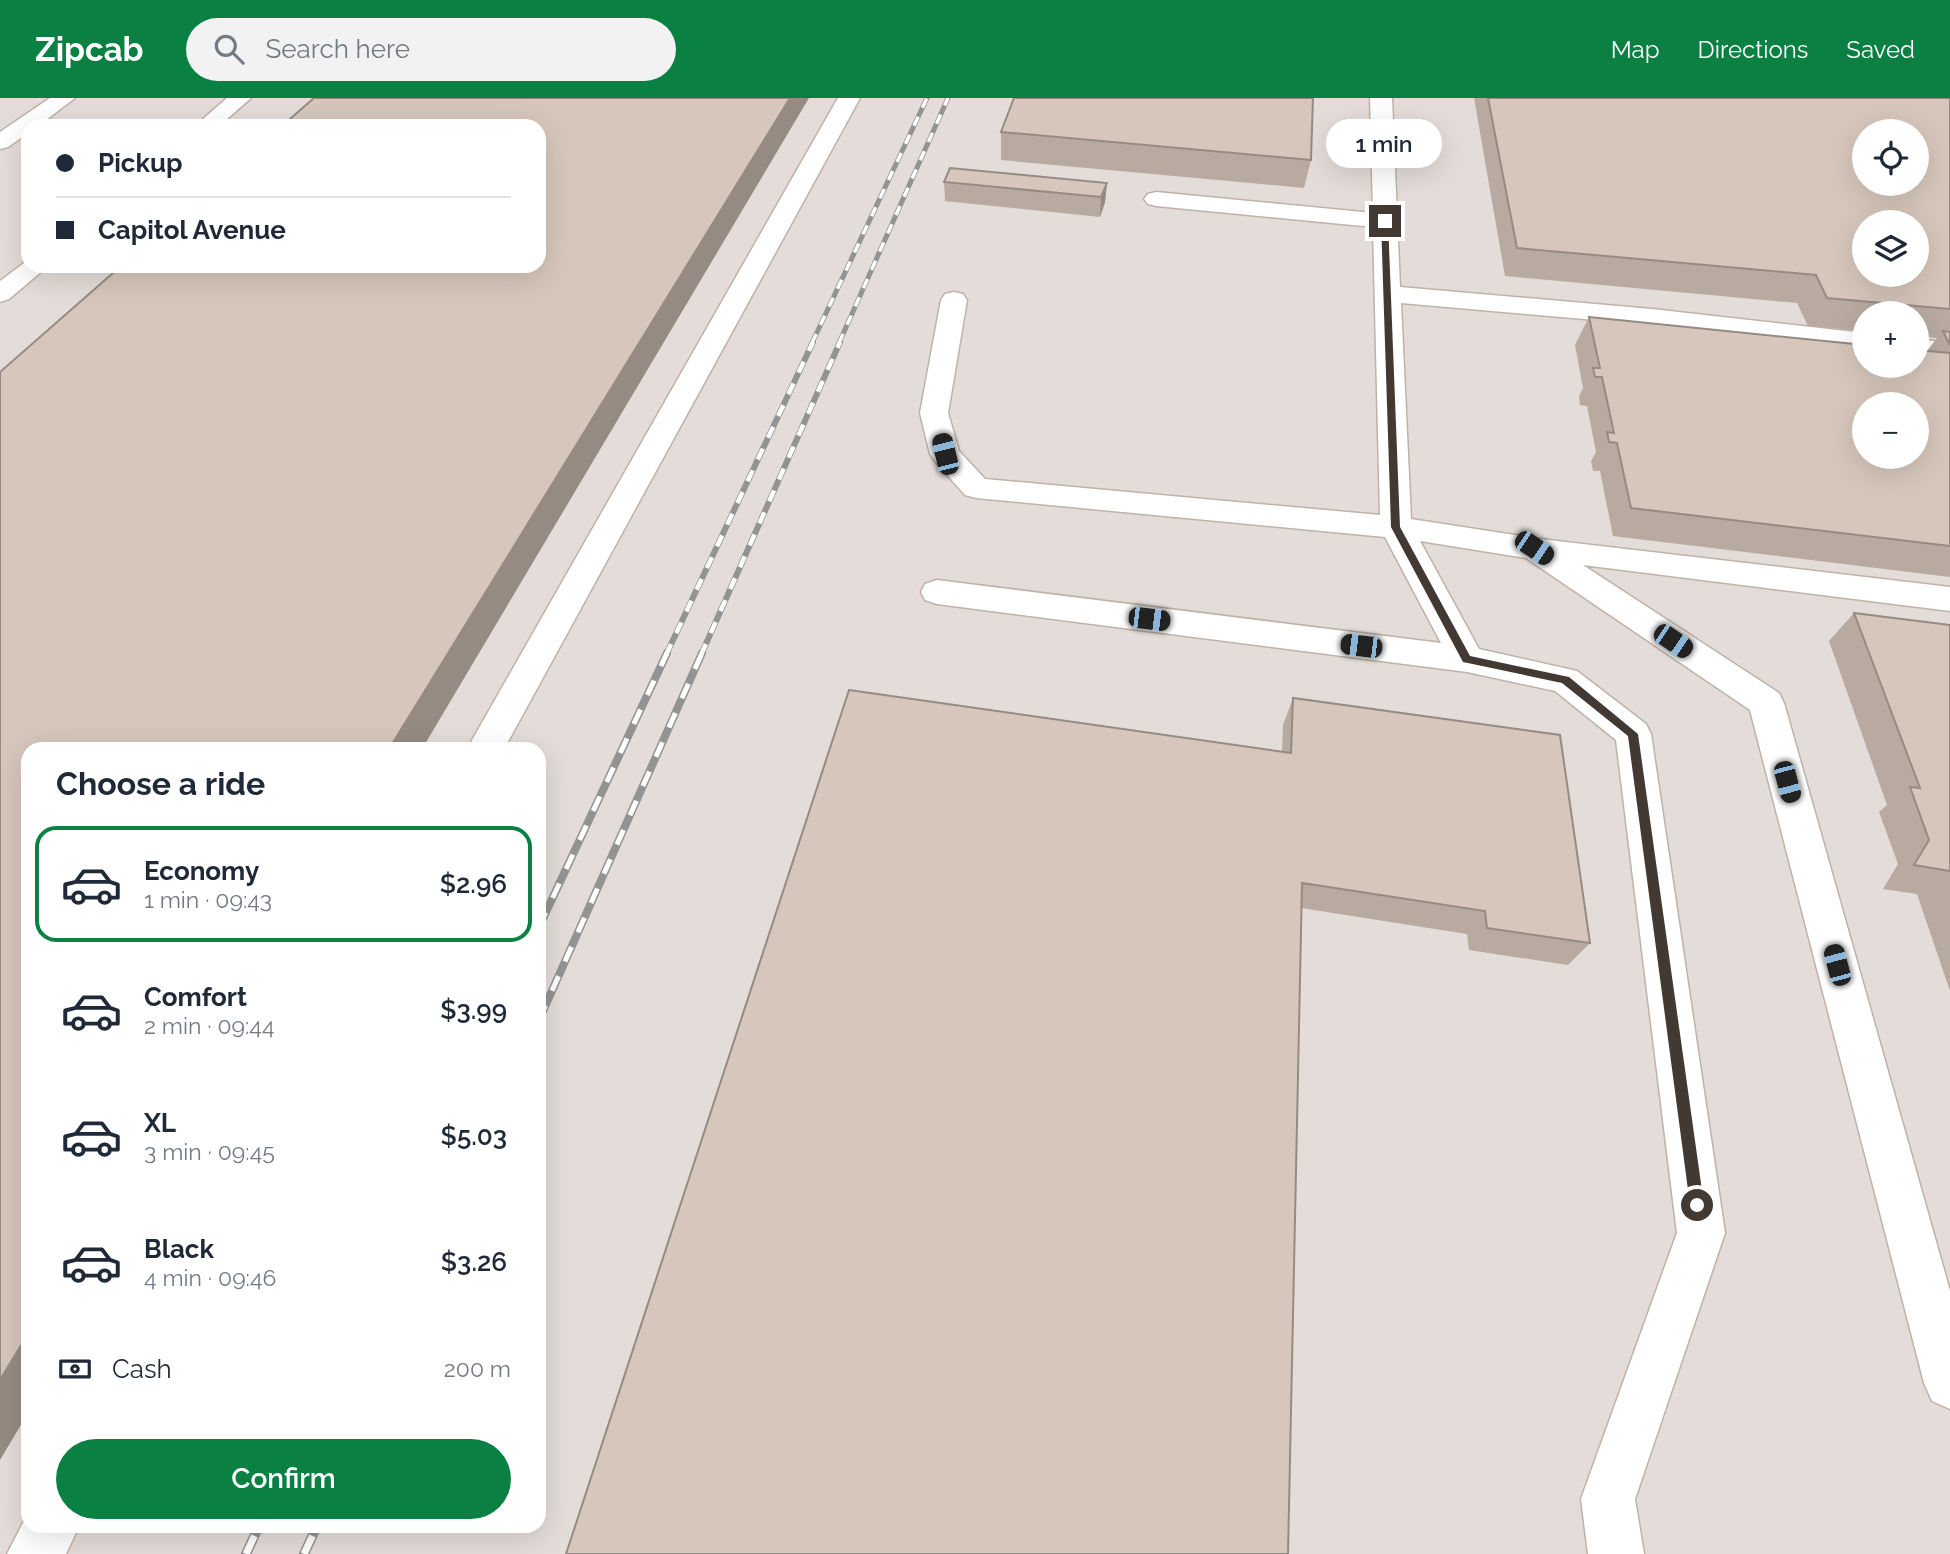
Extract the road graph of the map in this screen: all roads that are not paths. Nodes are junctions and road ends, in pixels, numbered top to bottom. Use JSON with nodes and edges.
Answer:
{"nodes":[{"id":1,"x":64,"y":98,"type":"edge"},
{"id":2,"x":240,"y":98,"type":"edge"},
{"id":3,"x":849,"y":98,"type":"edge"},
{"id":4,"x":1381,"y":98,"type":"edge"},
{"id":5,"x":33,"y":119,"type":"edge"},
{"id":6,"x":214,"y":119,"type":"edge"},
{"id":7,"x":21,"y":128,"type":"edge"},
{"id":8,"x":0,"y":142,"type":"edge"},
{"id":9,"x":1156,"y":199,"type":"dead end"},
{"id":10,"x":1385,"y":221,"type":"junction"},
{"id":11,"x":26,"y":273,"type":"edge"},
{"id":12,"x":0,"y":294,"type":"edge"},
{"id":13,"x":1388,"y":294,"type":"junction"},
{"id":14,"x":954,"y":300,"type":"dead end"},
{"id":15,"x":1852,"y":340,"type":"edge"},
{"id":16,"x":1929,"y":349,"type":"edge"},
{"id":17,"x":1950,"y":351,"type":"edge"},
{"id":18,"x":1395,"y":527,"type":"junction"},
{"id":19,"x":1534,"y":548,"type":"junction"},
{"id":20,"x":937,"y":592,"type":"dead end"},
{"id":21,"x":1950,"y":599,"type":"edge"},
{"id":22,"x":1466,"y":659,"type":"junction"},
{"id":23,"x":489,"y":742,"type":"edge"},
{"id":24,"x":1950,"y":1383,"type":"edge"},
{"id":25,"x":47,"y":1533,"type":"edge"},
{"id":26,"x":35,"y":1554,"type":"edge"},
{"id":27,"x":1616,"y":1554,"type":"edge"}],
"edges":[{"from":1,"to":5,"type":"street"},
{"from":2,"to":6,"type":"street"},
{"from":3,"to":23,"type":"street"},
{"from":4,"to":10,"type":"street"},
{"from":7,"to":8,"type":"street"},
{"from":9,"to":10,"type":"street"},
{"from":10,"to":13,"type":"street"},
{"from":11,"to":12,"type":"street"},
{"from":13,"to":15,"type":"street"},
{"from":13,"to":18,"type":"street"},
{"from":14,"to":18,"type":"street"},
{"from":16,"to":17,"type":"street"},
{"from":18,"to":19,"type":"street"},
{"from":18,"to":22,"type":"street"},
{"from":19,"to":21,"type":"street"},
{"from":19,"to":24,"type":"street"},
{"from":20,"to":22,"type":"street"},
{"from":22,"to":27,"type":"street"},
{"from":25,"to":26,"type":"street"}]}
